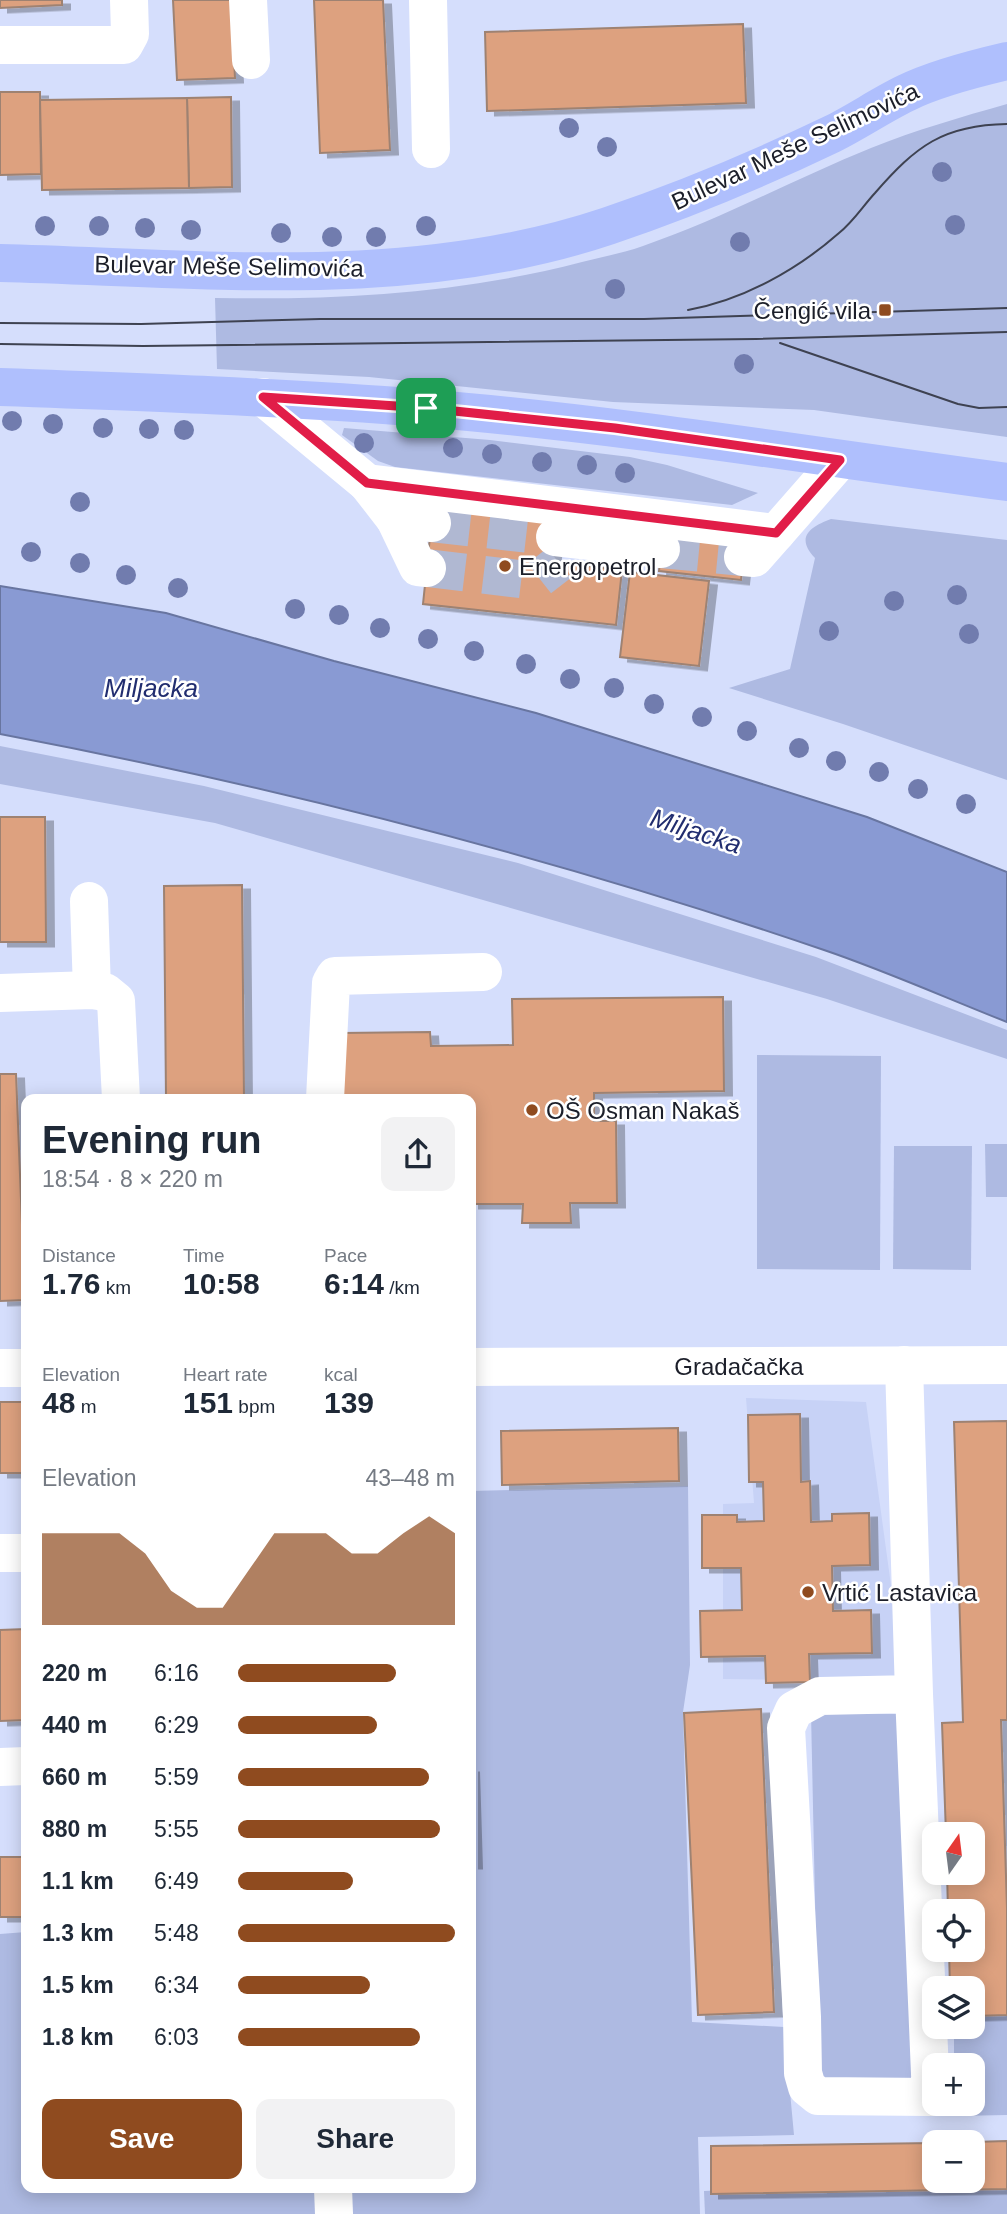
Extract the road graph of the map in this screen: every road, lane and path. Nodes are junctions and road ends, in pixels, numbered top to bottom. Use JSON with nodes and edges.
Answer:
{"nodes":[{"id":1,"x":129,"y":0,"type":"edge"},
{"id":2,"x":248,"y":0,"type":"edge"},
{"id":3,"x":428,"y":0,"type":"edge"},
{"id":4,"x":0,"y":45,"type":"edge"},
{"id":5,"x":251,"y":60,"type":"dead end"},
{"id":6,"x":1007,"y":61,"type":"edge"},
{"id":7,"x":432,"y":149,"type":"dead end"},
{"id":8,"x":0,"y":263,"type":"edge"},
{"id":9,"x":0,"y":387,"type":"edge"},
{"id":10,"x":263,"y":397,"type":"junction"},
{"id":11,"x":840,"y":460,"type":"junction"},
{"id":12,"x":1007,"y":482,"type":"edge"},
{"id":13,"x":367,"y":483,"type":"junction"},
{"id":14,"x":617,"y":512,"type":"junction"},
{"id":15,"x":776,"y":533,"type":"junction"},
{"id":16,"x":661,"y":549,"type":"tunnel mouth"},
{"id":17,"x":743,"y":557,"type":"tunnel mouth"},
{"id":18,"x":427,"y":568,"type":"dead end"},
{"id":19,"x":89,"y":901,"type":"dead end"},
{"id":20,"x":483,"y":972,"type":"dead end"},
{"id":21,"x":92,"y":990,"type":"junction"},
{"id":22,"x":0,"y":993,"type":"edge"},
{"id":23,"x":121,"y":1094,"type":"edge"},
{"id":24,"x":325,"y":1094,"type":"edge"},
{"id":25,"x":1007,"y":1365,"type":"edge"},
{"id":26,"x":904,"y":1366,"type":"junction"},
{"id":27,"x":476,"y":1367,"type":"edge"},
{"id":28,"x":0,"y":1368,"type":"edge"},
{"id":29,"x":21,"y":1368,"type":"edge"},
{"id":30,"x":0,"y":1553,"type":"edge"},
{"id":31,"x":21,"y":1553,"type":"edge"},
{"id":32,"x":914,"y":1694,"type":"junction"},
{"id":33,"x":21,"y":1766,"type":"edge"},
{"id":34,"x":0,"y":1767,"type":"edge"},
{"id":35,"x":333,"y":2193,"type":"edge"},
{"id":36,"x":334,"y":2214,"type":"edge"}],
"edges":[{"from":1,"to":4,"type":"street"},
{"from":2,"to":5,"type":"street"},
{"from":3,"to":7,"type":"street"},
{"from":6,"to":8,"type":"main road","name":"Bulevar Meše Selimovića"},
{"from":9,"to":10,"type":"main road"},
{"from":10,"to":11,"type":"main road"},
{"from":10,"to":13,"type":"street"},
{"from":11,"to":12,"type":"main road"},
{"from":11,"to":15,"type":"street"},
{"from":13,"to":14,"type":"street"},
{"from":13,"to":18,"type":"street"},
{"from":14,"to":15,"type":"street"},
{"from":14,"to":16,"type":"street"},
{"from":15,"to":17,"type":"street"},
{"from":19,"to":21,"type":"street"},
{"from":20,"to":24,"type":"street"},
{"from":21,"to":22,"type":"street"},
{"from":21,"to":23,"type":"street"},
{"from":25,"to":26,"type":"street","name":"Gradačačka"},
{"from":26,"to":27,"type":"street","name":"Gradačačka"},
{"from":26,"to":32,"type":"street"},
{"from":28,"to":29,"type":"street"},
{"from":30,"to":31,"type":"street"},
{"from":32,"to":32,"type":"street"},
{"from":33,"to":34,"type":"street"},
{"from":35,"to":36,"type":"street"}]}
